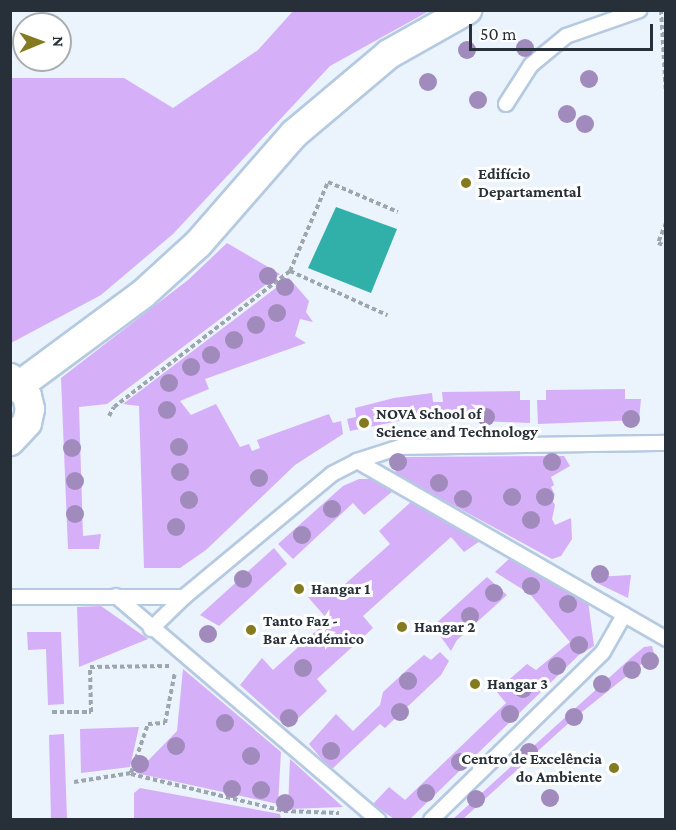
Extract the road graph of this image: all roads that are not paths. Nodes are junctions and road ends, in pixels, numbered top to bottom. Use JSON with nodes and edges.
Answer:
{"nodes":[{"id":1,"x":467,"y":10,"type":"edge"},
{"id":2,"x":640,"y":10,"type":"edge"},
{"id":3,"x":506,"y":104,"type":"dead end"},
{"id":4,"x":15,"y":381,"type":"edge"},
{"id":5,"x":10,"y":441,"type":"edge"},
{"id":6,"x":666,"y":442,"type":"edge"},
{"id":7,"x":357,"y":461,"type":"junction"},
{"id":8,"x":116,"y":596,"type":"junction"},
{"id":9,"x":10,"y":597,"type":"edge"},
{"id":10,"x":184,"y":597,"type":"junction"},
{"id":11,"x":624,"y":615,"type":"junction"},
{"id":12,"x":151,"y":629,"type":"junction"},
{"id":13,"x":666,"y":639,"type":"edge"},
{"id":14,"x":378,"y":819,"type":"edge"},
{"id":15,"x":431,"y":819,"type":"edge"}],
"edges":[{"from":1,"to":4,"type":"street"},
{"from":2,"to":3,"type":"lane"},
{"from":4,"to":5,"type":"street"},
{"from":6,"to":7,"type":"lane"},
{"from":7,"to":10,"type":"lane"},
{"from":7,"to":11,"type":"lane"},
{"from":8,"to":9,"type":"lane"},
{"from":8,"to":10,"type":"lane"},
{"from":8,"to":12,"type":"lane"},
{"from":10,"to":12,"type":"lane"},
{"from":11,"to":13,"type":"lane"},
{"from":11,"to":15,"type":"lane"},
{"from":12,"to":14,"type":"lane"}]}
